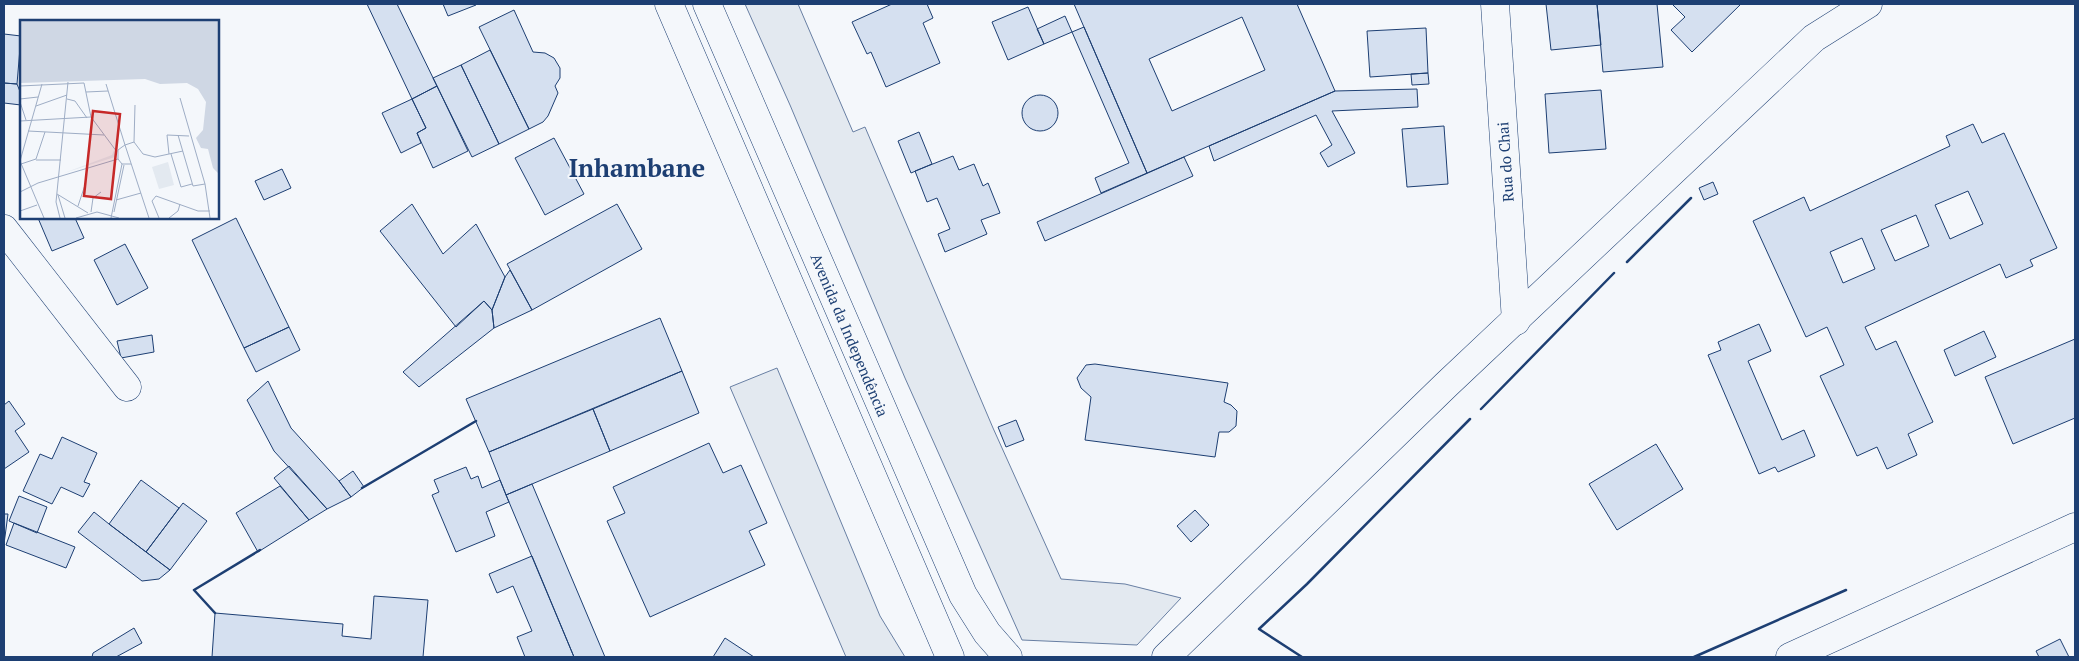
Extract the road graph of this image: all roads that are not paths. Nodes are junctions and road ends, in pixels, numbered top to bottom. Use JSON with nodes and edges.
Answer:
{"nodes":[{"id":1,"x":669,"y":4,"type":"edge"},
{"id":2,"x":707,"y":4,"type":"edge"},
{"id":3,"x":1495,"y":4,"type":"edge"},
{"id":4,"x":1868,"y":4,"type":"edge"},
{"id":5,"x":4,"y":229,"type":"edge"},
{"id":6,"x":1516,"y":321,"type":"junction"},
{"id":7,"x":127,"y":387,"type":"dead end"},
{"id":8,"x":2075,"y":527,"type":"edge"},
{"id":9,"x":950,"y":657,"type":"edge"},
{"id":10,"x":1008,"y":657,"type":"edge"},
{"id":11,"x":1166,"y":657,"type":"edge"},
{"id":12,"x":1790,"y":657,"type":"edge"}],
"edges":[{"from":1,"to":9,"type":"street"},
{"from":2,"to":10,"type":"street","name":"Avenida da Independência"},
{"from":3,"to":6,"type":"street","name":"Rua do Chai"},
{"from":4,"to":6,"type":"street"},
{"from":5,"to":7,"type":"street"},
{"from":6,"to":11,"type":"street"},
{"from":8,"to":12,"type":"street"}]}
